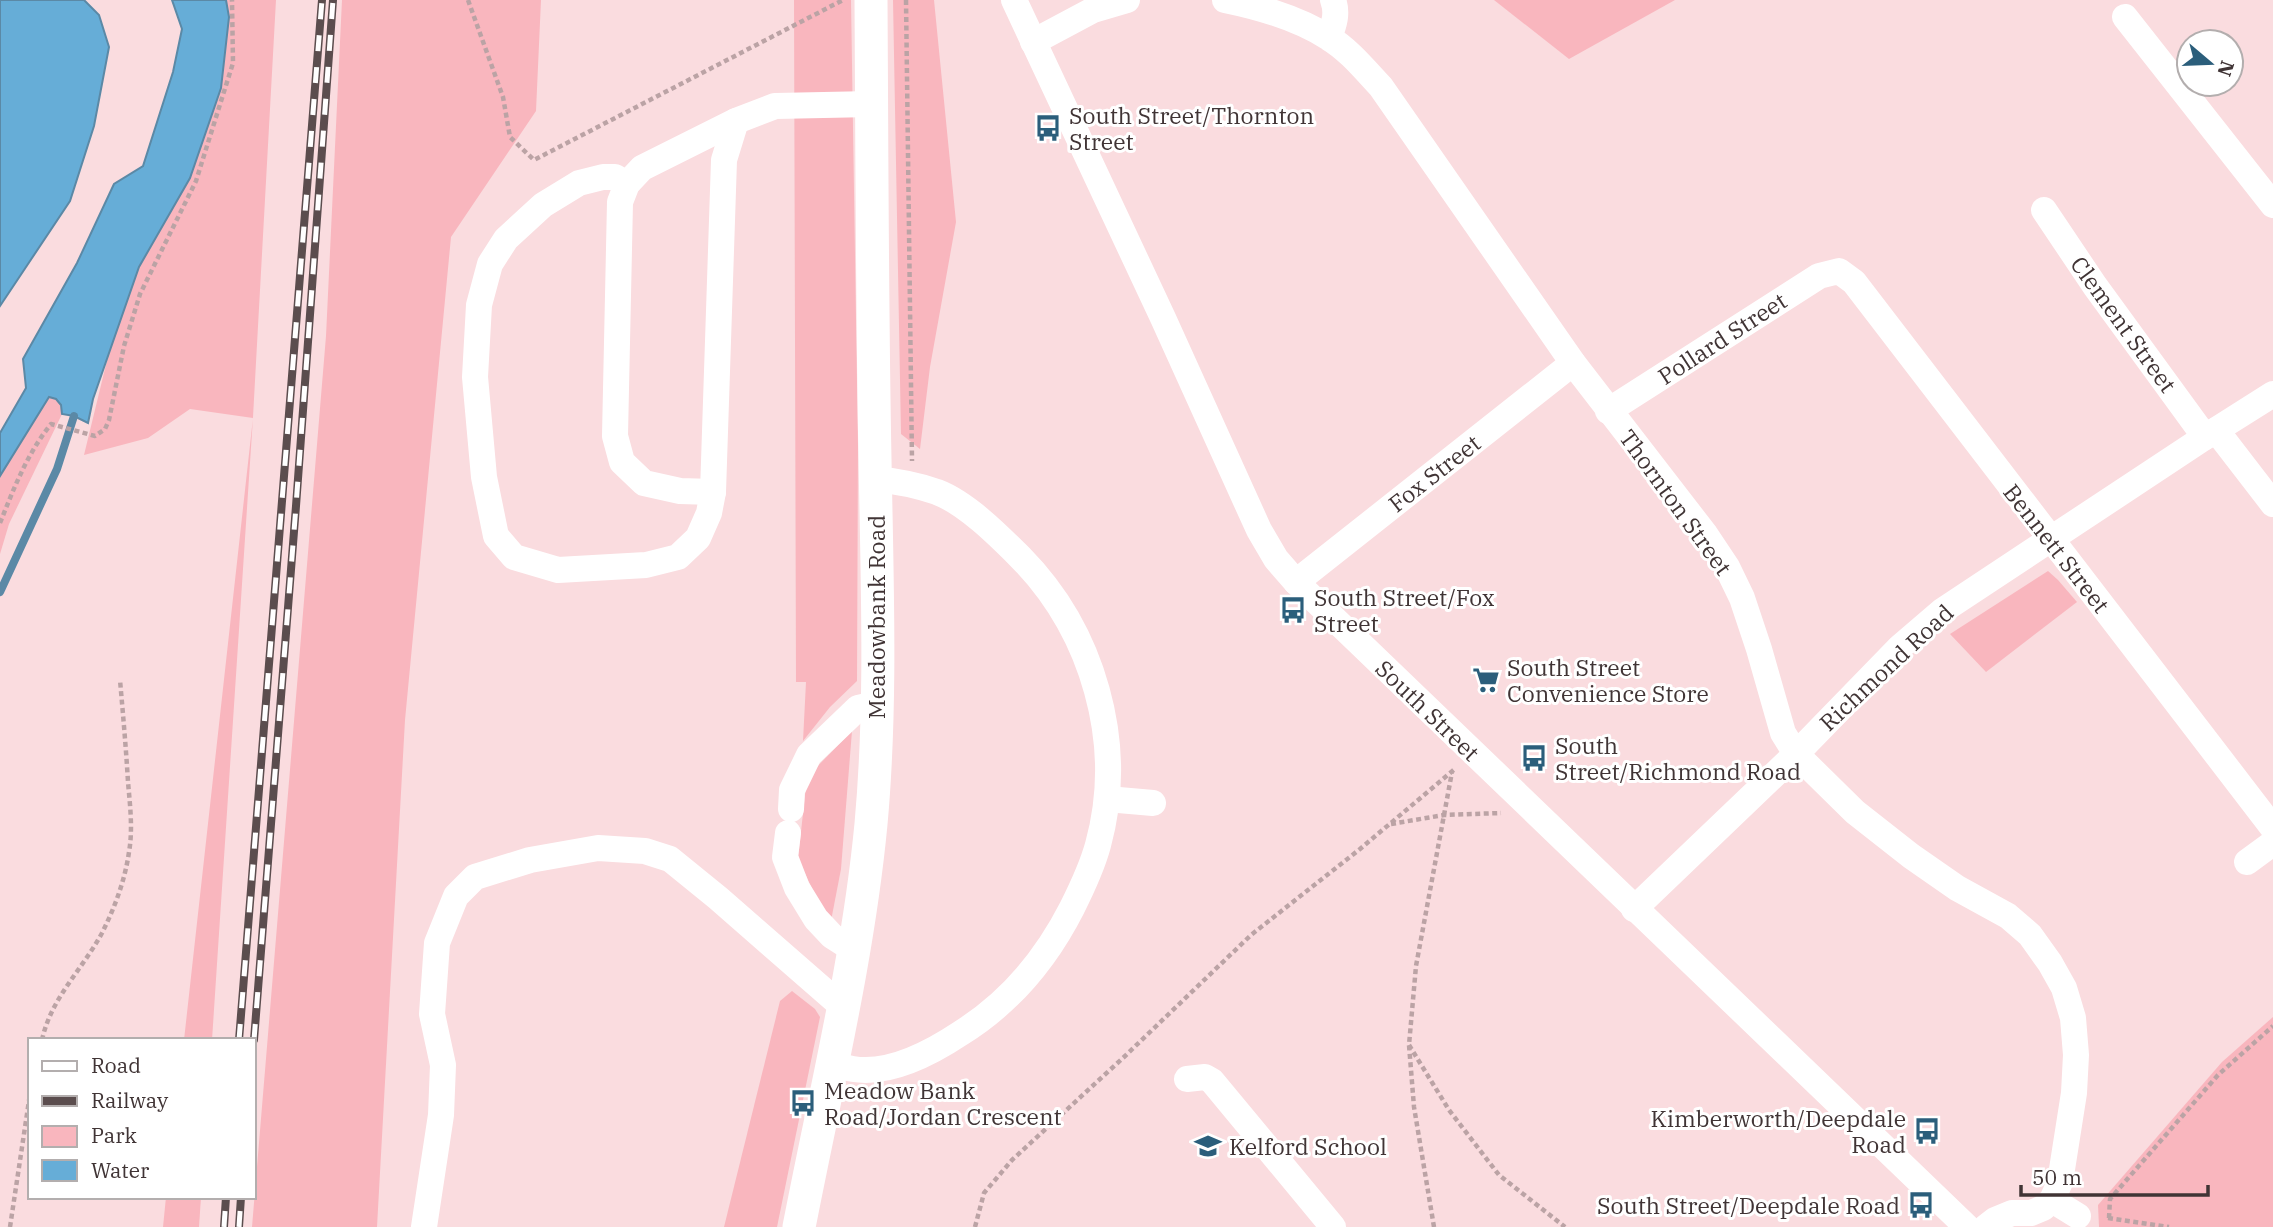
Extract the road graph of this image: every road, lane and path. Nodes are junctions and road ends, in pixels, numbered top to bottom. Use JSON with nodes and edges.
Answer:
{"nodes":[{"id":1,"x":232,"y":0,"type":"edge"},
{"id":2,"x":468,"y":0,"type":"edge"},
{"id":3,"x":844,"y":0,"type":"edge"},
{"id":4,"x":871,"y":0,"type":"edge"},
{"id":5,"x":906,"y":0,"type":"edge"},
{"id":6,"x":1014,"y":0,"type":"edge"},
{"id":7,"x":1127,"y":0,"type":"edge"},
{"id":8,"x":1226,"y":0,"type":"edge"},
{"id":9,"x":1333,"y":0,"type":"edge"},
{"id":10,"x":2124,"y":17,"type":"dead end"},
{"id":11,"x":1329,"y":37,"type":"junction"},
{"id":12,"x":1032,"y":41,"type":"junction"},
{"id":13,"x":872,"y":104,"type":"junction"},
{"id":14,"x":736,"y":121,"type":"junction"},
{"id":15,"x":627,"y":184,"type":"junction"},
{"id":16,"x":2273,"y":205,"type":"edge"},
{"id":17,"x":2044,"y":210,"type":"dead end"},
{"id":18,"x":1839,"y":271,"type":"joint"},
{"id":19,"x":1573,"y":363,"type":"junction"},
{"id":20,"x":2273,"y":394,"type":"edge"},
{"id":21,"x":1608,"y":411,"type":"junction"},
{"id":22,"x":2210,"y":433,"type":"junction"},
{"id":23,"x":875,"y":478,"type":"junction"},
{"id":24,"x":912,"y":485,"type":"junction"},
{"id":25,"x":713,"y":492,"type":"junction"},
{"id":26,"x":2273,"y":504,"type":"edge"},
{"id":27,"x":0,"y":523,"type":"edge"},
{"id":28,"x":2050,"y":539,"type":"junction"},
{"id":29,"x":1296,"y":582,"type":"junction"},
{"id":30,"x":120,"y":680,"type":"dead end"},
{"id":31,"x":876,"y":704,"type":"junction"},
{"id":32,"x":1473,"y":753,"type":"junction"},
{"id":33,"x":1796,"y":754,"type":"junction"},
{"id":34,"x":1452,"y":771,"type":"junction"},
{"id":35,"x":1107,"y":799,"type":"junction"},
{"id":36,"x":1153,"y":803,"type":"dead end"},
{"id":37,"x":1533,"y":812,"type":"junction"},
{"id":38,"x":1444,"y":815,"type":"junction"},
{"id":39,"x":1389,"y":824,"type":"junction"},
{"id":40,"x":2273,"y":828,"type":"edge"},
{"id":41,"x":2273,"y":843,"type":"edge"},
{"id":42,"x":2247,"y":862,"type":"dead end"},
{"id":43,"x":1634,"y":909,"type":"junction"},
{"id":44,"x":854,"y":950,"type":"junction"},
{"id":45,"x":844,"y":1009,"type":"junction"},
{"id":46,"x":2273,"y":1027,"type":"edge"},
{"id":47,"x":42,"y":1038,"type":"edge"},
{"id":48,"x":1409,"y":1045,"type":"junction"},
{"id":49,"x":832,"y":1064,"type":"junction"},
{"id":50,"x":1187,"y":1079,"type":"dead end"},
{"id":51,"x":28,"y":1107,"type":"edge"},
{"id":52,"x":2052,"y":1200,"type":"junction"},
{"id":53,"x":2078,"y":1216,"type":"joint"},
{"id":54,"x":2109,"y":1218,"type":"junction"},
{"id":55,"x":10,"y":1227,"type":"edge"},
{"id":56,"x":424,"y":1227,"type":"edge"},
{"id":57,"x":799,"y":1227,"type":"edge"},
{"id":58,"x":975,"y":1227,"type":"edge"},
{"id":59,"x":1333,"y":1227,"type":"edge"},
{"id":60,"x":1434,"y":1227,"type":"edge"},
{"id":61,"x":1565,"y":1227,"type":"edge"},
{"id":62,"x":1966,"y":1227,"type":"edge"},
{"id":63,"x":1986,"y":1227,"type":"edge"},
{"id":64,"x":2169,"y":1227,"type":"edge"}],
"edges":[{"from":1,"to":27,"type":"path"},
{"from":2,"to":3,"type":"path"},
{"from":4,"to":13,"type":"main road","name":"Meadowbank Road"},
{"from":5,"to":24,"type":"path"},
{"from":6,"to":12,"type":"street","name":"South Street"},
{"from":7,"to":12,"type":"street"},
{"from":8,"to":11,"type":"street","name":"Thornton Street"},
{"from":9,"to":11,"type":"street"},
{"from":10,"to":16,"type":"street"},
{"from":11,"to":19,"type":"street","name":"Thornton Street"},
{"from":12,"to":29,"type":"street","name":"South Street"},
{"from":13,"to":14,"type":"street"},
{"from":13,"to":23,"type":"main road","name":"Meadowbank Road"},
{"from":14,"to":15,"type":"street"},
{"from":14,"to":25,"type":"street"},
{"from":15,"to":25,"type":"street"},
{"from":15,"to":25,"type":"street"},
{"from":17,"to":22,"type":"street","name":"Clement Street"},
{"from":18,"to":21,"type":"street","name":"Pollard Street"},
{"from":18,"to":28,"type":"street","name":"Bennett Street"},
{"from":19,"to":21,"type":"street","name":"Thornton Street"},
{"from":19,"to":29,"type":"street","name":"Fox Street"},
{"from":20,"to":22,"type":"street","name":"Richmond Road"},
{"from":21,"to":33,"type":"street","name":"Thornton Street"},
{"from":22,"to":26,"type":"street","name":"Clement Street"},
{"from":22,"to":28,"type":"street","name":"Richmond Road"},
{"from":23,"to":24,"type":"street"},
{"from":23,"to":31,"type":"main road","name":"Meadowbank Road"},
{"from":24,"to":35,"type":"street"},
{"from":28,"to":33,"type":"street","name":"Richmond Road"},
{"from":28,"to":40,"type":"street","name":"Bennett Street"},
{"from":29,"to":32,"type":"street","name":"South Street"},
{"from":30,"to":47,"type":"path"},
{"from":31,"to":44,"type":"main road","name":"Meadowbank Road"},
{"from":31,"to":44,"type":"street"},
{"from":32,"to":34,"type":"path"},
{"from":32,"to":37,"type":"street","name":"South Street"},
{"from":33,"to":43,"type":"street","name":"Richmond Road"},
{"from":33,"to":52,"type":"street","name":"Thornton Street"},
{"from":34,"to":38,"type":"path"},
{"from":34,"to":39,"type":"path"},
{"from":35,"to":36,"type":"street"},
{"from":35,"to":49,"type":"street"},
{"from":37,"to":38,"type":"path"},
{"from":37,"to":43,"type":"street","name":"South Street"},
{"from":38,"to":39,"type":"path"},
{"from":38,"to":48,"type":"path"},
{"from":39,"to":58,"type":"path"},
{"from":41,"to":42,"type":"street"},
{"from":43,"to":62,"type":"street","name":"South Street"},
{"from":44,"to":45,"type":"main road","name":"Meadowbank Road"},
{"from":45,"to":49,"type":"main road","name":"Meadowbank Road"},
{"from":45,"to":56,"type":"street"},
{"from":46,"to":54,"type":"path"},
{"from":48,"to":60,"type":"path"},
{"from":48,"to":61,"type":"path"},
{"from":49,"to":57,"type":"main road","name":"Meadowbank Road"},
{"from":50,"to":59,"type":"street"},
{"from":51,"to":55,"type":"path"},
{"from":52,"to":53,"type":"street"},
{"from":52,"to":63,"type":"street"},
{"from":53,"to":54,"type":"path"},
{"from":54,"to":64,"type":"path"}]}
